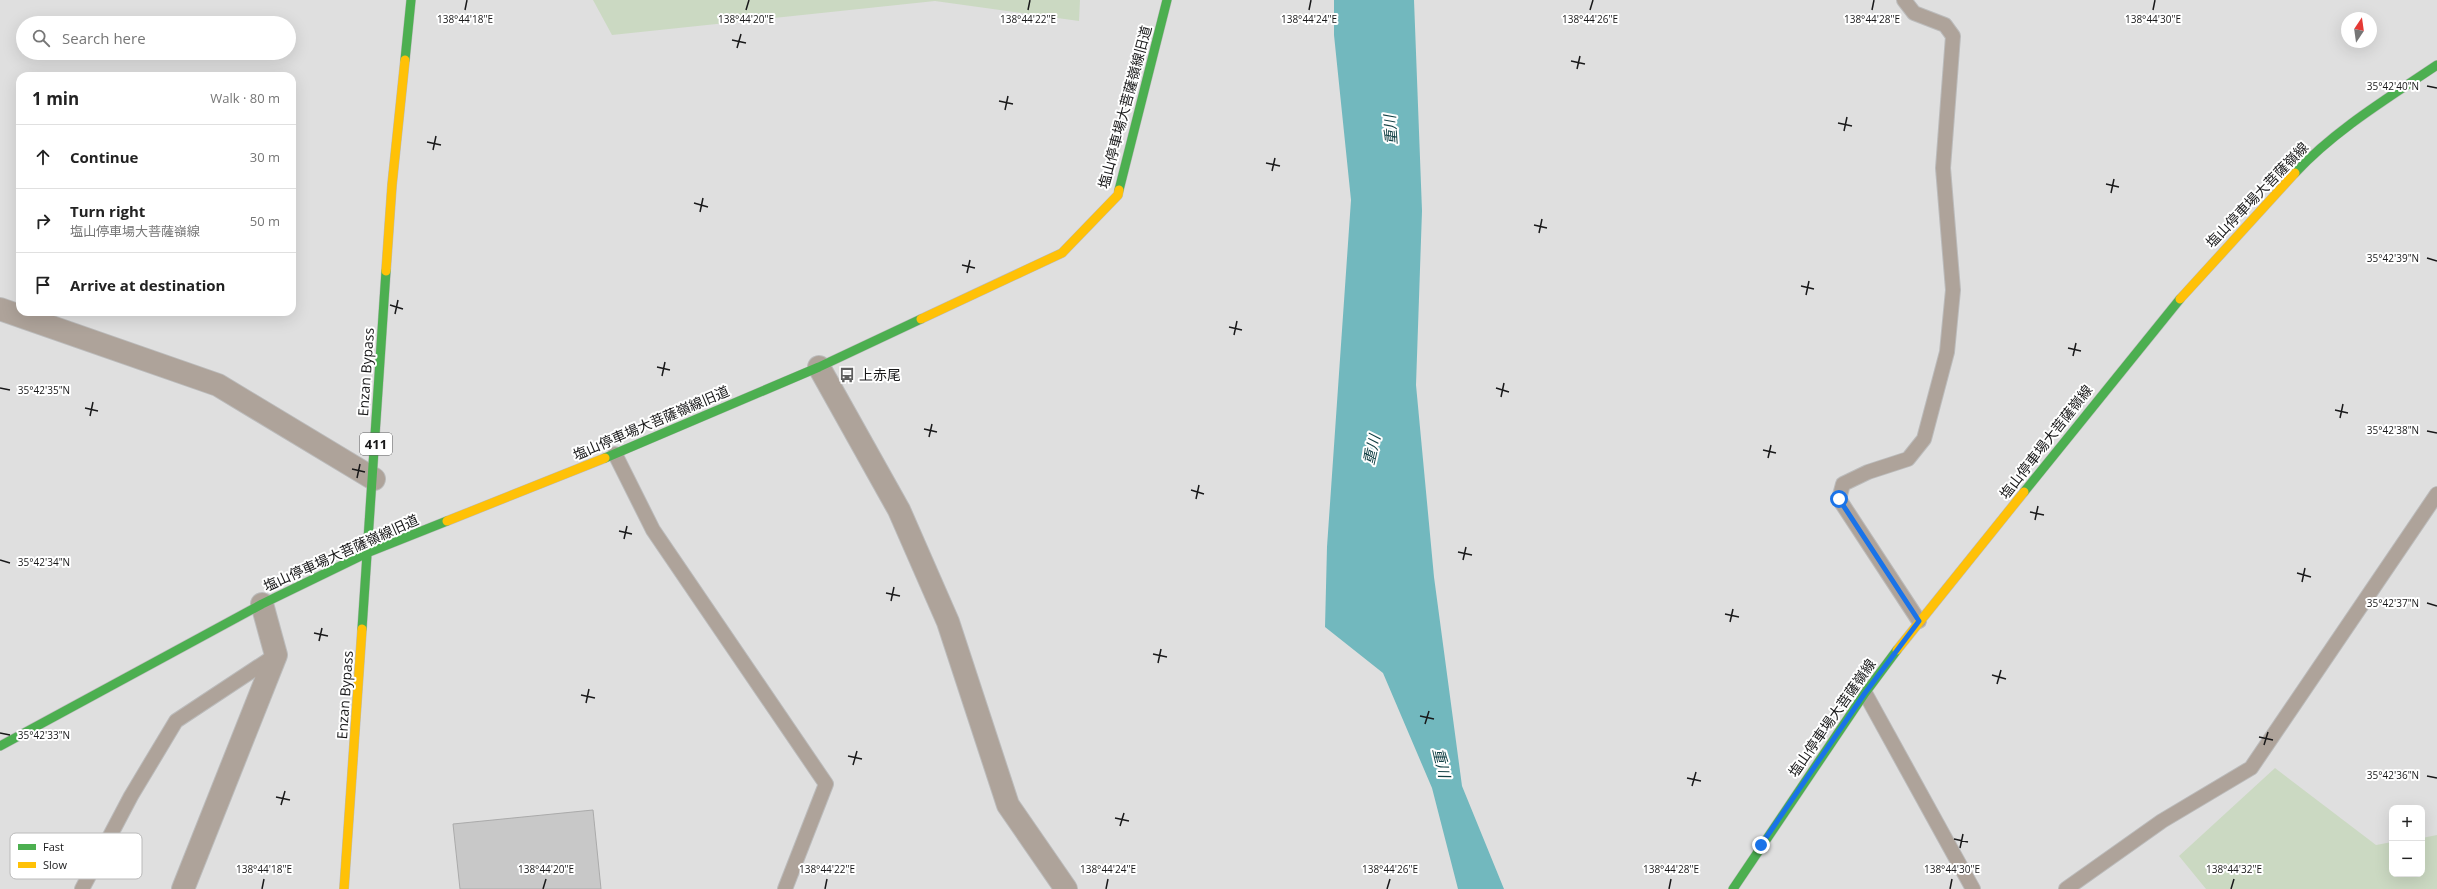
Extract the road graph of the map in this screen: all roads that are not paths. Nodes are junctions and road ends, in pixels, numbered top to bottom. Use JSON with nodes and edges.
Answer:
{"nodes":[{"id":1,"x":411,"y":0,"type":"edge"},
{"id":2,"x":1167,"y":0,"type":"edge"},
{"id":3,"x":1904,"y":0,"type":"edge"},
{"id":4,"x":2437,"y":65,"type":"edge"},
{"id":5,"x":0,"y":309,"type":"edge"},
{"id":6,"x":16,"y":315,"type":"edge"},
{"id":7,"x":20,"y":316,"type":"edge"},
{"id":8,"x":819,"y":367,"type":"junction"},
{"id":9,"x":614,"y":454,"type":"junction"},
{"id":10,"x":374,"y":479,"type":"junction"},
{"id":11,"x":2437,"y":494,"type":"edge"},
{"id":12,"x":369,"y":552,"type":"junction"},
{"id":13,"x":262,"y":604,"type":"junction"},
{"id":14,"x":1919,"y":621,"type":"junction"},
{"id":15,"x":276,"y":655,"type":"junction"},
{"id":16,"x":1865,"y":693,"type":"junction"},
{"id":17,"x":0,"y":746,"type":"edge"},
{"id":18,"x":112,"y":833,"type":"edge"},
{"id":19,"x":87,"y":879,"type":"edge"},
{"id":20,"x":82,"y":889,"type":"edge"},
{"id":21,"x":183,"y":889,"type":"edge"},
{"id":22,"x":344,"y":889,"type":"edge"},
{"id":23,"x":785,"y":889,"type":"edge"},
{"id":24,"x":1066,"y":889,"type":"edge"},
{"id":25,"x":1733,"y":889,"type":"edge"},
{"id":26,"x":1973,"y":889,"type":"edge"},
{"id":27,"x":2066,"y":889,"type":"edge"}],
"edges":[{"from":1,"to":10,"type":"main road","name":"Enzan Bypass","number":"411"},
{"from":2,"to":8,"type":"main road","name":"塩山停車場大菩薩嶺線旧道"},
{"from":3,"to":14,"type":"lane"},
{"from":4,"to":14,"type":"main road","name":"塩山停車場大菩薩嶺線"},
{"from":5,"to":6,"type":"street"},
{"from":7,"to":10,"type":"street"},
{"from":8,"to":9,"type":"main road","name":"塩山停車場大菩薩嶺線旧道"},
{"from":8,"to":24,"type":"street"},
{"from":9,"to":12,"type":"main road","name":"塩山停車場大菩薩嶺線旧道"},
{"from":9,"to":23,"type":"lane"},
{"from":10,"to":12,"type":"main road","name":"Enzan Bypass","number":"411"},
{"from":11,"to":27,"type":"lane"},
{"from":12,"to":13,"type":"main road","name":"塩山停車場大菩薩嶺線旧道"},
{"from":12,"to":22,"type":"main road","name":"Enzan Bypass","number":"411"},
{"from":13,"to":15,"type":"street"},
{"from":13,"to":17,"type":"main road","name":"塩山停車場大菩薩嶺線旧道"},
{"from":14,"to":16,"type":"main road","name":"塩山停車場大菩薩嶺線"},
{"from":15,"to":18,"type":"lane"},
{"from":15,"to":21,"type":"street"},
{"from":16,"to":25,"type":"main road","name":"塩山停車場大菩薩嶺線"},
{"from":16,"to":26,"type":"lane"},
{"from":19,"to":20,"type":"lane"}]}
